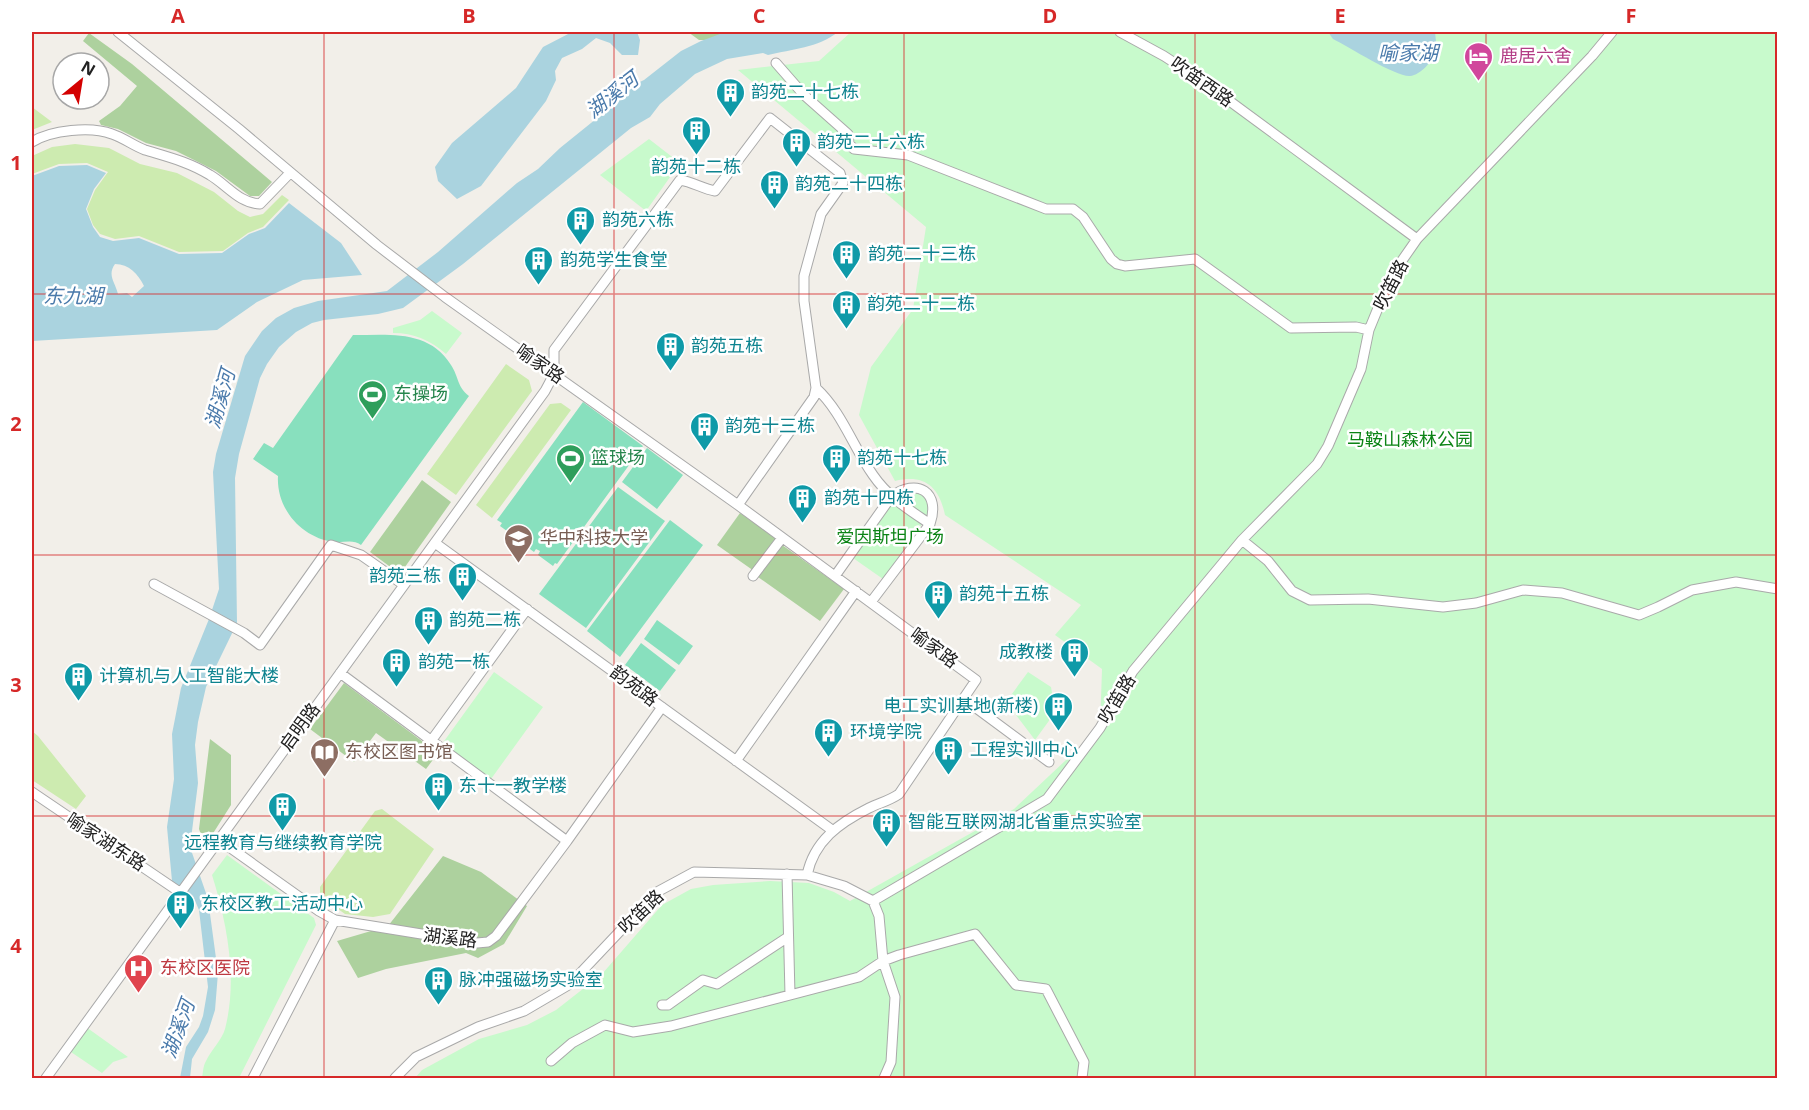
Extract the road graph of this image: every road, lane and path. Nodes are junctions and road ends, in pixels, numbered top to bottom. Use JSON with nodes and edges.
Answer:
{"nodes":[{"id":1,"x":118,"y":32,"type":"edge"},
{"id":2,"x":1120,"y":32,"type":"edge"},
{"id":3,"x":1612,"y":32,"type":"edge"},
{"id":4,"x":776,"y":63,"type":"dead end"},
{"id":5,"x":32,"y":142,"type":"edge"},
{"id":6,"x":290,"y":173,"type":"junction"},
{"id":7,"x":1417,"y":239,"type":"junction"},
{"id":8,"x":1370,"y":330,"type":"junction"},
{"id":9,"x":554,"y":374,"type":"junction"},
{"id":10,"x":816,"y":388,"type":"junction"},
{"id":11,"x":891,"y":497,"type":"junction"},
{"id":12,"x":738,"y":505,"type":"junction"},
{"id":13,"x":930,"y":524,"type":"junction"},
{"id":14,"x":782,"y":537,"type":"junction"},
{"id":15,"x":1242,"y":540,"type":"junction"},
{"id":16,"x":435,"y":543,"type":"junction"},
{"id":17,"x":753,"y":576,"type":"dead end"},
{"id":18,"x":835,"y":576,"type":"junction"},
{"id":19,"x":154,"y":585,"type":"dead end"},
{"id":20,"x":404,"y":585,"type":"junction"},
{"id":21,"x":1778,"y":589,"type":"edge"},
{"id":22,"x":856,"y":591,"type":"junction"},
{"id":23,"x":871,"y":602,"type":"junction"},
{"id":24,"x":526,"y":609,"type":"junction"},
{"id":25,"x":340,"y":673,"type":"junction"},
{"id":26,"x":964,"y":699,"type":"junction"},
{"id":27,"x":662,"y":707,"type":"junction"},
{"id":28,"x":431,"y":741,"type":"junction"},
{"id":29,"x":736,"y":761,"type":"junction"},
{"id":30,"x":1049,"y":762,"type":"dead end"},
{"id":31,"x":32,"y":792,"type":"edge"},
{"id":32,"x":832,"y":830,"type":"junction"},
{"id":33,"x":218,"y":839,"type":"junction"},
{"id":34,"x":567,"y":841,"type":"junction"},
{"id":35,"x":787,"y":874,"type":"junction"},
{"id":36,"x":807,"y":875,"type":"junction"},
{"id":37,"x":181,"y":892,"type":"junction"},
{"id":38,"x":873,"y":901,"type":"junction"},
{"id":39,"x":335,"y":920,"type":"junction"},
{"id":40,"x":788,"y":937,"type":"junction"},
{"id":41,"x":883,"y":961,"type":"junction"},
{"id":42,"x":790,"y":994,"type":"junction"},
{"id":43,"x":662,"y":1005,"type":"dead end"},
{"id":44,"x":551,"y":1061,"type":"dead end"},
{"id":45,"x":46,"y":1078,"type":"edge"},
{"id":46,"x":253,"y":1078,"type":"edge"},
{"id":47,"x":395,"y":1078,"type":"edge"},
{"id":48,"x":884,"y":1078,"type":"edge"},
{"id":49,"x":1082,"y":1078,"type":"edge"}],
"edges":[{"from":1,"to":6,"type":"street","name":"喻家路"},
{"from":2,"to":7,"type":"street","name":"吹笛西路"},
{"from":3,"to":7,"type":"street","name":"吹笛路"},
{"from":4,"to":8,"type":"street"},
{"from":5,"to":6,"type":"street"},
{"from":6,"to":9,"type":"street","name":"喻家路"},
{"from":7,"to":8,"type":"street","name":"吹笛路"},
{"from":8,"to":15,"type":"street","name":"吹笛路"},
{"from":9,"to":10,"type":"street"},
{"from":9,"to":12,"type":"street","name":"喻家路"},
{"from":9,"to":16,"type":"street","name":"启明路"},
{"from":10,"to":11,"type":"street"},
{"from":10,"to":12,"type":"street"},
{"from":11,"to":13,"type":"street"},
{"from":11,"to":13,"type":"street"},
{"from":11,"to":18,"type":"street"},
{"from":12,"to":14,"type":"street","name":"喻家路"},
{"from":13,"to":23,"type":"street"},
{"from":14,"to":17,"type":"street"},
{"from":14,"to":18,"type":"street","name":"喻家路"},
{"from":15,"to":21,"type":"street"},
{"from":15,"to":38,"type":"street","name":"吹笛路"},
{"from":16,"to":20,"type":"street","name":"启明路"},
{"from":16,"to":24,"type":"street","name":"韵苑路"},
{"from":18,"to":22,"type":"street","name":"喻家路"},
{"from":19,"to":20,"type":"street"},
{"from":20,"to":25,"type":"street","name":"启明路"},
{"from":22,"to":23,"type":"street","name":"喻家路"},
{"from":22,"to":29,"type":"street"},
{"from":23,"to":26,"type":"street","name":"喻家路"},
{"from":24,"to":27,"type":"street","name":"韵苑路"},
{"from":24,"to":28,"type":"street"},
{"from":25,"to":28,"type":"street"},
{"from":25,"to":33,"type":"street","name":"启明路"},
{"from":26,"to":30,"type":"street"},
{"from":26,"to":32,"type":"street"},
{"from":27,"to":29,"type":"street","name":"韵苑路"},
{"from":27,"to":34,"type":"street","name":"湖溪路"},
{"from":28,"to":34,"type":"street"},
{"from":29,"to":32,"type":"street","name":"韵苑路"},
{"from":31,"to":37,"type":"street","name":"喻家湖东路"},
{"from":32,"to":36,"type":"street"},
{"from":33,"to":37,"type":"street","name":"启明路"},
{"from":33,"to":39,"type":"street"},
{"from":34,"to":39,"type":"street","name":"湖溪路"},
{"from":35,"to":36,"type":"street","name":"吹笛路"},
{"from":35,"to":40,"type":"street"},
{"from":35,"to":47,"type":"street","name":"吹笛路"},
{"from":36,"to":38,"type":"street","name":"吹笛路"},
{"from":37,"to":45,"type":"street","name":"启明路"},
{"from":38,"to":41,"type":"street"},
{"from":39,"to":46,"type":"street"},
{"from":40,"to":42,"type":"street"},
{"from":40,"to":43,"type":"street"},
{"from":41,"to":42,"type":"street"},
{"from":41,"to":48,"type":"street"},
{"from":41,"to":49,"type":"street"},
{"from":42,"to":44,"type":"street"}]}
